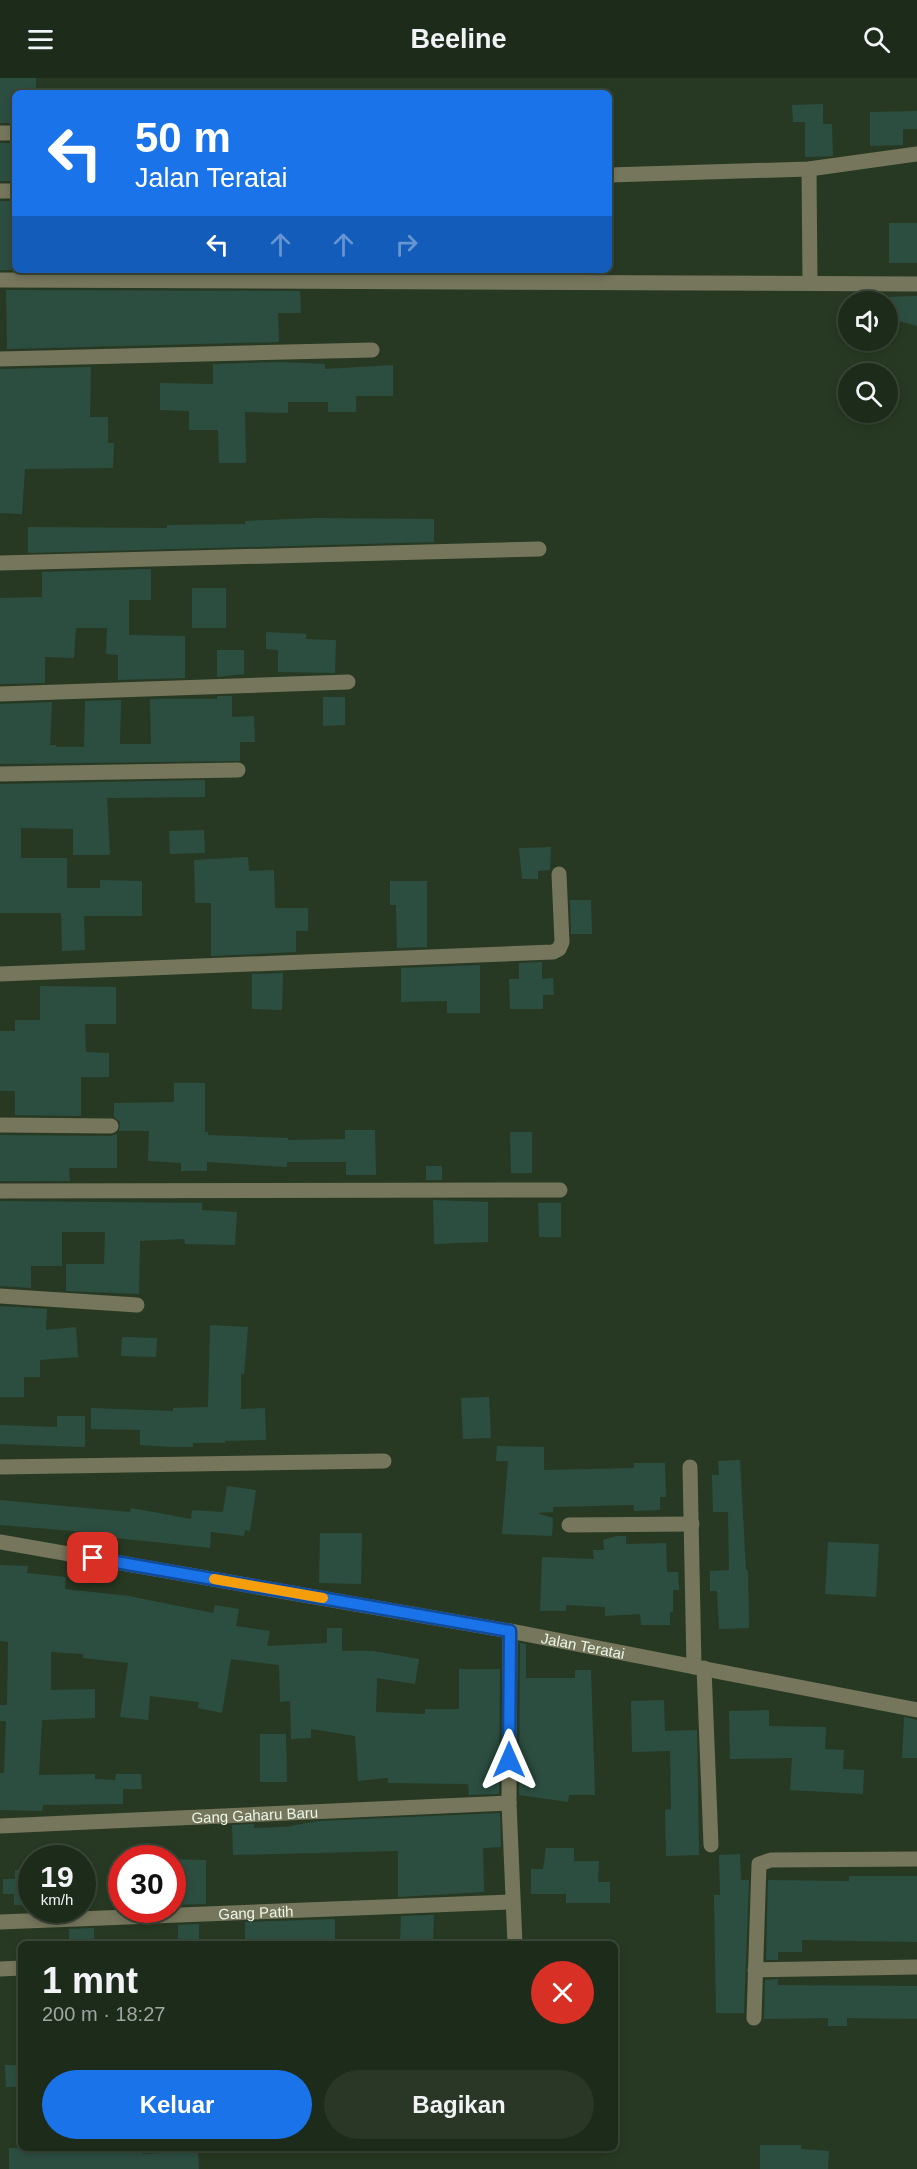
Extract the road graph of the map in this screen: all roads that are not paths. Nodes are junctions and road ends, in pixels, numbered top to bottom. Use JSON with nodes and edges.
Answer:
{"nodes":[{"id":1,"x":917,"y":154,"type":"edge"},
{"id":2,"x":809,"y":170,"type":"junction"},
{"id":3,"x":612,"y":175,"type":"edge"},
{"id":4,"x":0,"y":280,"type":"edge"},
{"id":5,"x":810,"y":283,"type":"junction"},
{"id":6,"x":917,"y":284,"type":"edge"},
{"id":7,"x":372,"y":350,"type":"dead end"},
{"id":8,"x":0,"y":358,"type":"edge"},
{"id":9,"x":539,"y":549,"type":"dead end"},
{"id":10,"x":0,"y":563,"type":"edge"},
{"id":11,"x":348,"y":682,"type":"dead end"},
{"id":12,"x":0,"y":694,"type":"edge"},
{"id":13,"x":238,"y":770,"type":"dead end"},
{"id":14,"x":0,"y":774,"type":"edge"},
{"id":15,"x":560,"y":874,"type":"dead end"},
{"id":16,"x":0,"y":974,"type":"edge"},
{"id":17,"x":0,"y":1125,"type":"edge"},
{"id":18,"x":111,"y":1126,"type":"dead end"},
{"id":19,"x":560,"y":1190,"type":"dead end"},
{"id":20,"x":0,"y":1191,"type":"edge"},
{"id":21,"x":0,"y":1296,"type":"edge"},
{"id":22,"x":137,"y":1305,"type":"dead end"},
{"id":23,"x":384,"y":1461,"type":"dead end"},
{"id":24,"x":0,"y":1467,"type":"edge"},
{"id":25,"x":690,"y":1467,"type":"dead end"},
{"id":26,"x":692,"y":1524,"type":"junction"},
{"id":27,"x":569,"y":1525,"type":"dead end"},
{"id":28,"x":0,"y":1542,"type":"edge"},
{"id":29,"x":510,"y":1631,"type":"junction"},
{"id":30,"x":699,"y":1668,"type":"junction"},
{"id":31,"x":917,"y":1710,"type":"edge"},
{"id":32,"x":509,"y":1803,"type":"junction"},
{"id":33,"x":0,"y":1826,"type":"edge"},
{"id":34,"x":711,"y":1845,"type":"dead end"},
{"id":35,"x":917,"y":1859,"type":"edge"},
{"id":36,"x":513,"y":1902,"type":"junction"},
{"id":37,"x":0,"y":1922,"type":"edge"},
{"id":38,"x":515,"y":1941,"type":"edge"},
{"id":39,"x":917,"y":1967,"type":"edge"},
{"id":40,"x":18,"y":1968,"type":"edge"},
{"id":41,"x":0,"y":1969,"type":"edge"},
{"id":42,"x":755,"y":1970,"type":"junction"},
{"id":43,"x":754,"y":2018,"type":"dead end"}],
"edges":[{"from":1,"to":2,"type":"street"},
{"from":2,"to":3,"type":"street"},
{"from":2,"to":5,"type":"street"},
{"from":4,"to":5,"type":"street"},
{"from":5,"to":6,"type":"street"},
{"from":7,"to":8,"type":"street"},
{"from":9,"to":10,"type":"street"},
{"from":11,"to":12,"type":"street"},
{"from":13,"to":14,"type":"street"},
{"from":15,"to":16,"type":"street"},
{"from":17,"to":18,"type":"street"},
{"from":19,"to":20,"type":"street"},
{"from":21,"to":22,"type":"street"},
{"from":23,"to":24,"type":"street"},
{"from":25,"to":26,"type":"street"},
{"from":26,"to":27,"type":"street"},
{"from":26,"to":30,"type":"street"},
{"from":28,"to":29,"type":"street","name":"Jalan Teratai"},
{"from":29,"to":30,"type":"street","name":"Jalan Teratai"},
{"from":29,"to":32,"type":"street"},
{"from":30,"to":31,"type":"street","name":"Jalan Teratai"},
{"from":30,"to":34,"type":"street"},
{"from":32,"to":33,"type":"street","name":"Gang Gaharu Baru"},
{"from":32,"to":36,"type":"street"},
{"from":35,"to":42,"type":"street"},
{"from":36,"to":37,"type":"street","name":"Gang Patih"},
{"from":36,"to":38,"type":"street"},
{"from":39,"to":42,"type":"street"},
{"from":40,"to":41,"type":"street"},
{"from":42,"to":43,"type":"street"}]}
